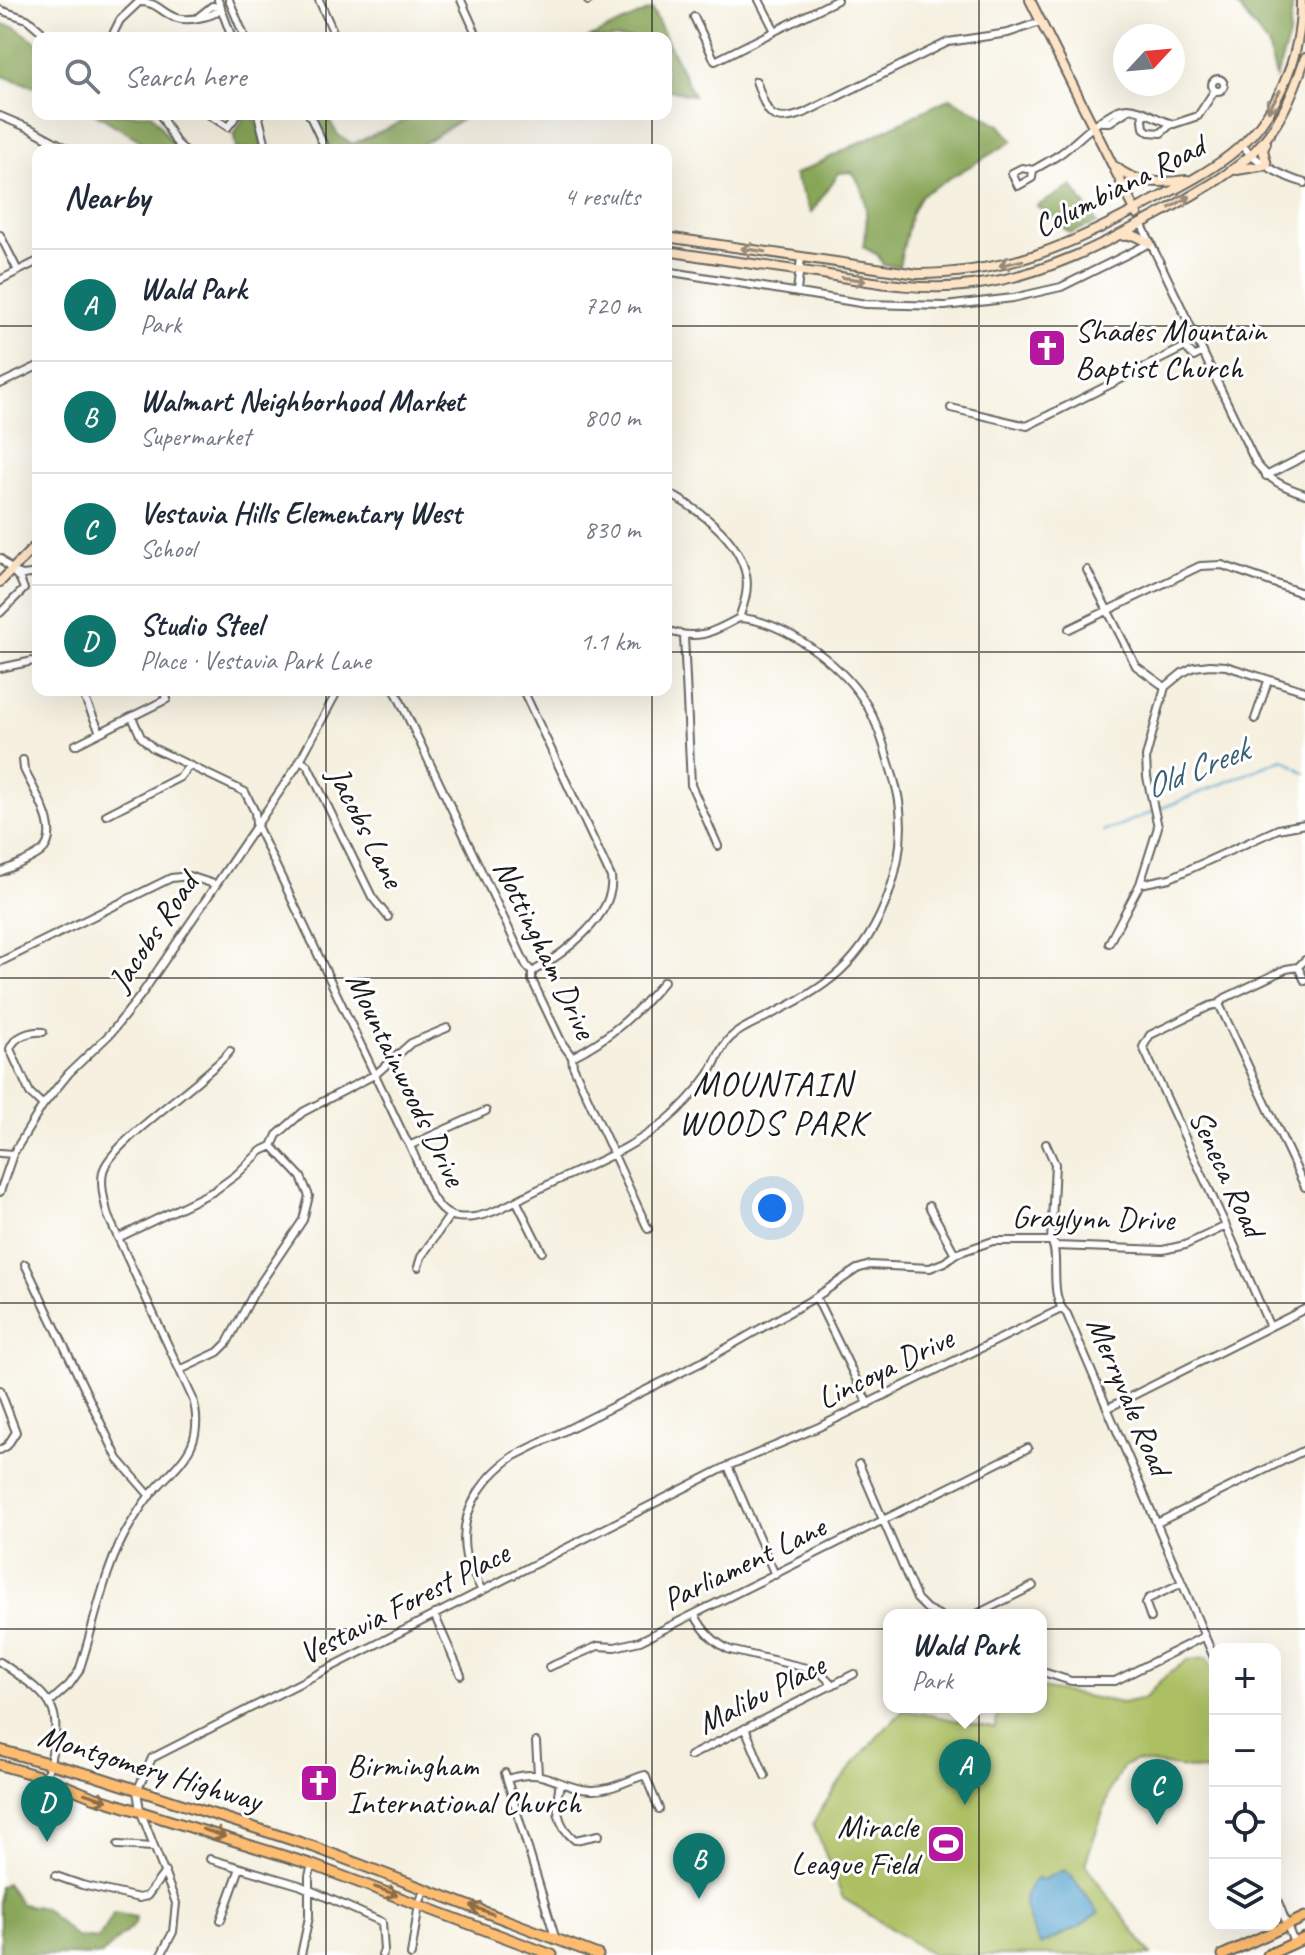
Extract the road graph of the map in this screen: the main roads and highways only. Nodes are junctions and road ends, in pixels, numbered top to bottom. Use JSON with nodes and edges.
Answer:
{"nodes":[{"id":1,"x":1030,"y":0,"type":"edge"},
{"id":2,"x":1301,"y":0,"type":"edge"},
{"id":3,"x":1305,"y":58,"type":"edge"},
{"id":4,"x":1268,"y":137,"type":"junction"},
{"id":5,"x":1112,"y":164,"type":"junction"},
{"id":6,"x":1233,"y":171,"type":"junction"},
{"id":7,"x":1191,"y":180,"type":"junction"},
{"id":8,"x":1135,"y":210,"type":"junction"},
{"id":9,"x":1141,"y":223,"type":"junction"},
{"id":10,"x":1115,"y":237,"type":"junction"},
{"id":11,"x":672,"y":238,"type":"edge"},
{"id":12,"x":1075,"y":241,"type":"junction"},
{"id":13,"x":1150,"y":243,"type":"road end"},
{"id":14,"x":672,"y":252,"type":"edge"},
{"id":15,"x":1081,"y":254,"type":"junction"},
{"id":16,"x":971,"y":271,"type":"junction"},
{"id":17,"x":973,"y":285,"type":"junction"},
{"id":18,"x":32,"y":549,"type":"edge"},
{"id":19,"x":0,"y":582,"type":"edge"},
{"id":20,"x":0,"y":1750,"type":"edge"},
{"id":21,"x":0,"y":1765,"type":"edge"},
{"id":22,"x":1305,"y":1917,"type":"edge"},
{"id":23,"x":555,"y":1937,"type":"junction"},
{"id":24,"x":1305,"y":1938,"type":"edge"},
{"id":25,"x":551,"y":1954,"type":"edge"},
{"id":26,"x":598,"y":1955,"type":"edge"},
{"id":27,"x":1223,"y":1955,"type":"edge"},
{"id":28,"x":1268,"y":1955,"type":"edge"}],
"edges":[{"from":1,"to":5,"type":"main road"},
{"from":2,"to":7,"type":"main road","name":"Columbiana Road","one_way":true},
{"from":3,"to":4,"type":"main road","name":"Columbiana Road"},
{"from":4,"to":6,"type":"main road","name":"Columbiana Road"},
{"from":4,"to":6,"type":"main road"},
{"from":5,"to":7,"type":"main road"},
{"from":5,"to":8,"type":"main road"},
{"from":9,"to":6,"type":"main road","name":"Columbiana Road","one_way":true},
{"from":7,"to":8,"type":"main road","name":"Columbiana Road"},
{"from":8,"to":9,"type":"main road"},
{"from":8,"to":12,"type":"main road","name":"Columbiana Road"},
{"from":9,"to":10,"type":"main road","name":"Columbiana Road"},
{"from":10,"to":13,"type":"main road"},
{"from":10,"to":15,"type":"main road","name":"Columbiana Road"},
{"from":16,"to":11,"type":"main road","name":"Columbiana Road","one_way":true},
{"from":12,"to":15,"type":"main road"},
{"from":12,"to":16,"type":"main road","name":"Columbiana Road","one_way":true},
{"from":14,"to":17,"type":"main road","name":"Columbiana Road","one_way":true},
{"from":15,"to":17,"type":"main road","name":"Columbiana Road"},
{"from":16,"to":17,"type":"main road"},
{"from":18,"to":19,"type":"main road"},
{"from":23,"to":20,"type":"main road","name":"Montgomery Highway","one_way":true},
{"from":21,"to":25,"type":"main road","name":"Montgomery Highway","one_way":true},
{"from":22,"to":27,"type":"main road"},
{"from":23,"to":25,"type":"main road"},
{"from":23,"to":26,"type":"main road","name":"Montgomery Highway"},
{"from":24,"to":28,"type":"main road"}]}
